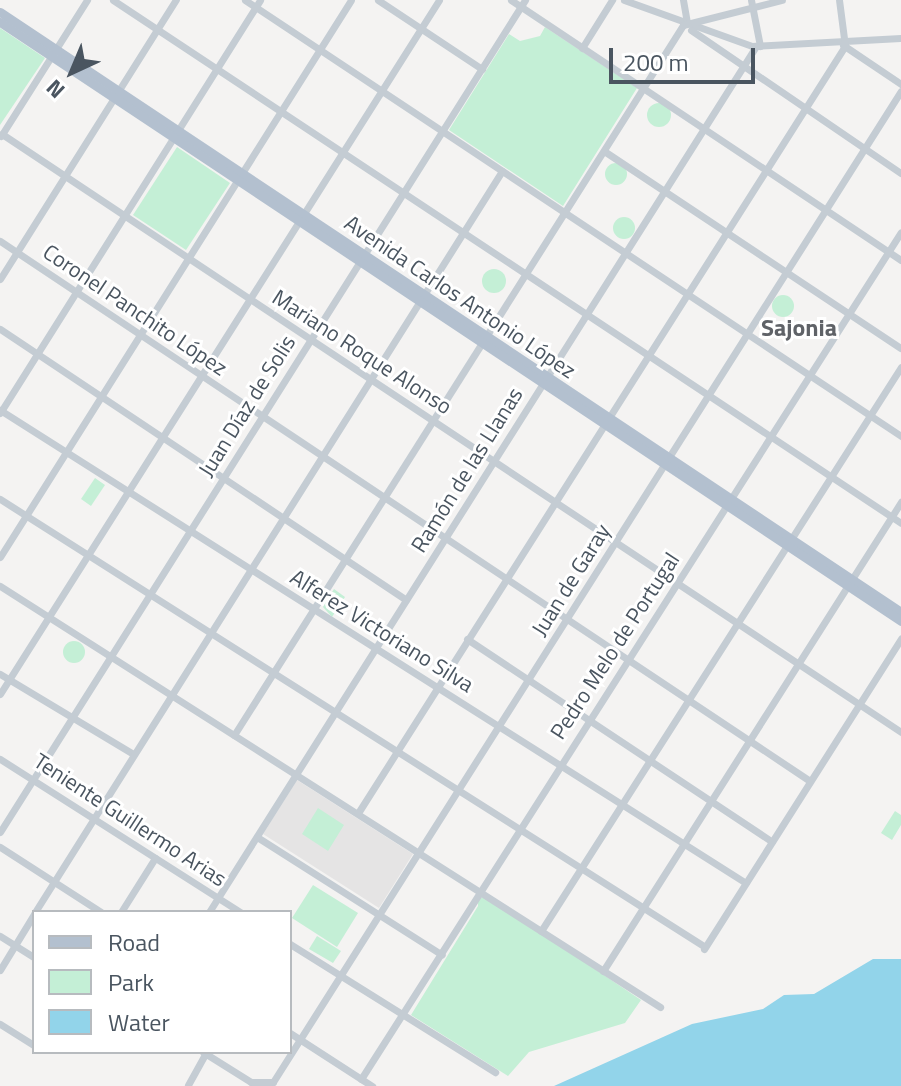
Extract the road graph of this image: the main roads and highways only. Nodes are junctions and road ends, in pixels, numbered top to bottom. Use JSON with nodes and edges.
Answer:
{"nodes":[{"id":1,"x":0,"y":12,"type":"edge"},
{"id":2,"x":0,"y":22,"type":"edge"},
{"id":3,"x":54,"y":52,"type":"junction"},
{"id":4,"x":850,"y":583,"type":"junction"},
{"id":5,"x":901,"y":612,"type":"edge"},
{"id":6,"x":901,"y":621,"type":"edge"}],
"edges":[{"from":1,"to":3,"type":"main road","name":"Avenida Carlos Antonio López"},
{"from":2,"to":3,"type":"main road","name":"Avenida Carlos Antonio López"},
{"from":3,"to":4,"type":"main road","name":"Avenida Carlos Antonio López"},
{"from":4,"to":5,"type":"main road","name":"Avenida Carlos Antonio López"},
{"from":4,"to":6,"type":"main road","name":"Avenida Carlos Antonio López"}]}
